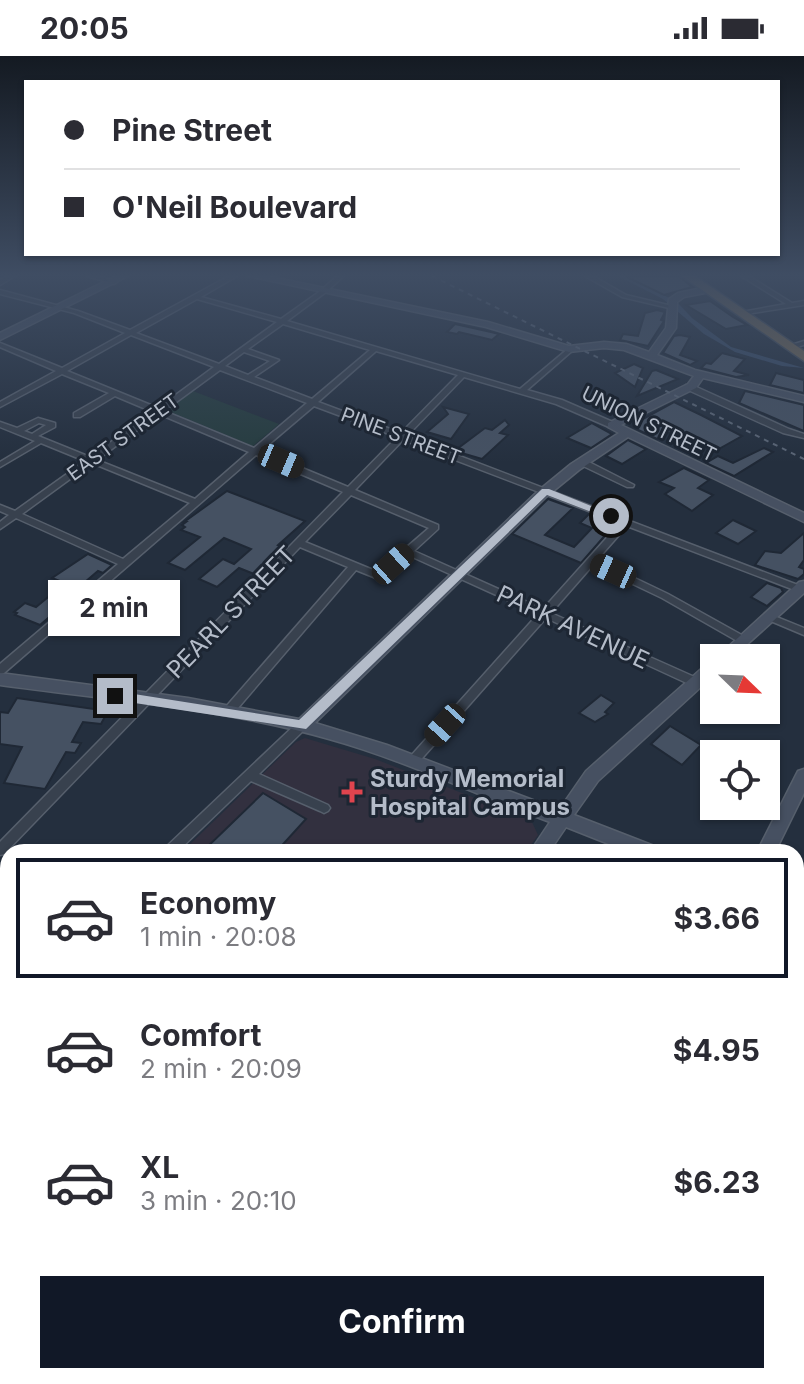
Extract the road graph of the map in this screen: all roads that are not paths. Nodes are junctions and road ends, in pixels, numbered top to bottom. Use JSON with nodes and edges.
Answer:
{"nodes":[{"id":1,"x":122,"y":338,"type":"edge"},
{"id":2,"x":144,"y":338,"type":"edge"},
{"id":3,"x":260,"y":338,"type":"edge"},
{"id":4,"x":337,"y":338,"type":"edge"},
{"id":5,"x":533,"y":338,"type":"edge"},
{"id":6,"x":664,"y":338,"type":"edge"},
{"id":7,"x":775,"y":338,"type":"edge"},
{"id":8,"x":804,"y":343,"type":"edge"},
{"id":9,"x":0,"y":345,"type":"edge"},
{"id":10,"x":788,"y":347,"type":"junction"},
{"id":11,"x":375,"y":349,"type":"junction"},
{"id":12,"x":571,"y":349,"type":"junction"},
{"id":13,"x":244,"y":350,"type":"junction"},
{"id":14,"x":651,"y":356,"type":"junction"},
{"id":15,"x":804,"y":357,"type":"edge"},
{"id":16,"x":220,"y":367,"type":"junction"},
{"id":17,"x":62,"y":371,"type":"junction"},
{"id":18,"x":463,"y":374,"type":"junction"},
{"id":19,"x":701,"y":374,"type":"junction"},
{"id":20,"x":248,"y":378,"type":"junction"},
{"id":21,"x":689,"y":387,"type":"junction"},
{"id":22,"x":522,"y":391,"type":"junction"},
{"id":23,"x":115,"y":393,"type":"junction"},
{"id":24,"x":804,"y":399,"type":"edge"},
{"id":25,"x":312,"y":402,"type":"junction"},
{"id":26,"x":0,"y":405,"type":"edge"},
{"id":27,"x":159,"y":411,"type":"junction"},
{"id":28,"x":77,"y":415,"type":"dead end"},
{"id":29,"x":0,"y":424,"type":"edge"},
{"id":30,"x":612,"y":425,"type":"junction"},
{"id":31,"x":18,"y":431,"type":"junction"},
{"id":32,"x":627,"y":433,"type":"junction"},
{"id":33,"x":402,"y":436,"type":"junction"},
{"id":34,"x":804,"y":436,"type":"edge"},
{"id":35,"x":37,"y":439,"type":"junction"},
{"id":36,"x":256,"y":451,"type":"junction"},
{"id":37,"x":90,"y":460,"type":"junction"},
{"id":38,"x":582,"y":462,"type":"junction"},
{"id":39,"x":0,"y":465,"type":"edge"},
{"id":40,"x":630,"y":485,"type":"dead end"},
{"id":41,"x":350,"y":490,"type":"junction"},
{"id":42,"x":545,"y":491,"type":"junction"},
{"id":43,"x":196,"y":502,"type":"junction"},
{"id":44,"x":0,"y":508,"type":"edge"},
{"id":45,"x":15,"y":514,"type":"junction"},
{"id":46,"x":804,"y":518,"type":"edge"},
{"id":47,"x":626,"y":522,"type":"junction"},
{"id":48,"x":0,"y":526,"type":"edge"},
{"id":49,"x":298,"y":543,"type":"junction"},
{"id":50,"x":407,"y":551,"type":"junction"},
{"id":51,"x":591,"y":561,"type":"junction"},
{"id":52,"x":124,"y":563,"type":"junction"},
{"id":53,"x":354,"y":566,"type":"junction"},
{"id":54,"x":459,"y":574,"type":"junction"},
{"id":55,"x":802,"y":587,"type":"edge"},
{"id":56,"x":544,"y":614,"type":"junction"},
{"id":57,"x":769,"y":617,"type":"junction"},
{"id":58,"x":804,"y":632,"type":"edge"},
{"id":59,"x":743,"y":640,"type":"junction"},
{"id":60,"x":739,"y":644,"type":"edge"},
{"id":61,"x":0,"y":670,"type":"edge"},
{"id":62,"x":700,"y":678,"type":"edge"},
{"id":63,"x":0,"y":679,"type":"edge"},
{"id":64,"x":695,"y":682,"type":"junction"},
{"id":65,"x":146,"y":700,"type":"junction"},
{"id":66,"x":228,"y":712,"type":"junction"},
{"id":67,"x":302,"y":725,"type":"junction"},
{"id":68,"x":413,"y":761,"type":"junction"},
{"id":69,"x":250,"y":775,"type":"junction"},
{"id":70,"x":804,"y":776,"type":"edge"},
{"id":71,"x":324,"y":808,"type":"dead end"},
{"id":72,"x":562,"y":818,"type":"junction"},
{"id":73,"x":6,"y":844,"type":"edge"},
{"id":74,"x":177,"y":844,"type":"edge"},
{"id":75,"x":544,"y":844,"type":"edge"},
{"id":76,"x":630,"y":844,"type":"edge"},
{"id":77,"x":770,"y":844,"type":"edge"}],
"edges":[{"from":1,"to":17,"type":"street"},
{"from":2,"to":16,"type":"street","name":"PINE STREET"},
{"from":3,"to":13,"type":"street","name":"EAST STREET"},
{"from":4,"to":11,"type":"street","name":"UNION STREET"},
{"from":5,"to":12,"type":"main road"},
{"from":6,"to":14,"type":"main road"},
{"from":7,"to":10,"type":"highway"},
{"from":8,"to":10,"type":"street"},
{"from":9,"to":17,"type":"street"},
{"from":10,"to":15,"type":"highway"},
{"from":11,"to":18,"type":"street","name":"UNION STREET"},
{"from":11,"to":25,"type":"street"},
{"from":12,"to":14,"type":"main road"},
{"from":12,"to":22,"type":"street"},
{"from":13,"to":16,"type":"street","name":"EAST STREET"},
{"from":13,"to":20,"type":"street"},
{"from":14,"to":19,"type":"main road"},
{"from":16,"to":20,"type":"street","name":"PINE STREET"},
{"from":16,"to":27,"type":"street","name":"EAST STREET"},
{"from":17,"to":23,"type":"street"},
{"from":17,"to":26,"type":"street"},
{"from":18,"to":22,"type":"street","name":"UNION STREET"},
{"from":18,"to":33,"type":"street","name":"PEARL STREET"},
{"from":19,"to":21,"type":"main road"},
{"from":19,"to":24,"type":"main road"},
{"from":20,"to":25,"type":"street","name":"PINE STREET"},
{"from":21,"to":30,"type":"main road"},
{"from":21,"to":34,"type":"street"},
{"from":22,"to":30,"type":"street","name":"UNION STREET"},
{"from":23,"to":27,"type":"street"},
{"from":23,"to":28,"type":"street"},
{"from":25,"to":33,"type":"street","name":"PINE STREET"},
{"from":25,"to":36,"type":"street"},
{"from":27,"to":36,"type":"street"},
{"from":27,"to":37,"type":"street","name":"EAST STREET"},
{"from":29,"to":31,"type":"street"},
{"from":30,"to":32,"type":"main road","name":"UNION STREET"},
{"from":31,"to":35,"type":"street"},
{"from":31,"to":35,"type":"street"},
{"from":32,"to":38,"type":"main road"},
{"from":32,"to":46,"type":"main road","name":"UNION STREET"},
{"from":33,"to":41,"type":"street","name":"PEARL STREET"},
{"from":33,"to":42,"type":"street","name":"PINE STREET"},
{"from":35,"to":37,"type":"street"},
{"from":35,"to":39,"type":"street"},
{"from":36,"to":41,"type":"street"},
{"from":36,"to":43,"type":"street"},
{"from":37,"to":43,"type":"street"},
{"from":37,"to":45,"type":"street","name":"EAST STREET"},
{"from":38,"to":40,"type":"street"},
{"from":38,"to":42,"type":"main road"},
{"from":41,"to":49,"type":"street","name":"PEARL STREET"},
{"from":41,"to":50,"type":"street"},
{"from":42,"to":47,"type":"street","name":"PINE STREET"},
{"from":42,"to":54,"type":"main road"},
{"from":43,"to":52,"type":"street"},
{"from":44,"to":45,"type":"street"},
{"from":45,"to":48,"type":"street","name":"EAST STREET"},
{"from":45,"to":52,"type":"street"},
{"from":47,"to":51,"type":"street"},
{"from":47,"to":55,"type":"street","name":"PINE STREET"},
{"from":49,"to":53,"type":"street"},
{"from":49,"to":65,"type":"street","name":"PEARL STREET"},
{"from":50,"to":53,"type":"street"},
{"from":50,"to":54,"type":"street","name":"PARK AVENUE"},
{"from":51,"to":56,"type":"street"},
{"from":51,"to":59,"type":"street"},
{"from":52,"to":61,"type":"street"},
{"from":53,"to":66,"type":"street"},
{"from":54,"to":56,"type":"street","name":"PARK AVENUE"},
{"from":54,"to":67,"type":"main road"},
{"from":55,"to":57,"type":"main road"},
{"from":56,"to":64,"type":"street","name":"PARK AVENUE"},
{"from":56,"to":68,"type":"street"},
{"from":57,"to":58,"type":"street"},
{"from":57,"to":59,"type":"main road"},
{"from":59,"to":60,"type":"main road"},
{"from":62,"to":64,"type":"main road"},
{"from":63,"to":65,"type":"main road"},
{"from":64,"to":72,"type":"main road"},
{"from":65,"to":66,"type":"main road"},
{"from":65,"to":73,"type":"street","name":"PEARL STREET"},
{"from":66,"to":67,"type":"main road"},
{"from":67,"to":68,"type":"main road"},
{"from":67,"to":69,"type":"street"},
{"from":68,"to":72,"type":"main road"},
{"from":69,"to":71,"type":"street"},
{"from":69,"to":74,"type":"street"},
{"from":70,"to":77,"type":"main road"},
{"from":72,"to":75,"type":"main road"},
{"from":72,"to":76,"type":"main road"}]}
